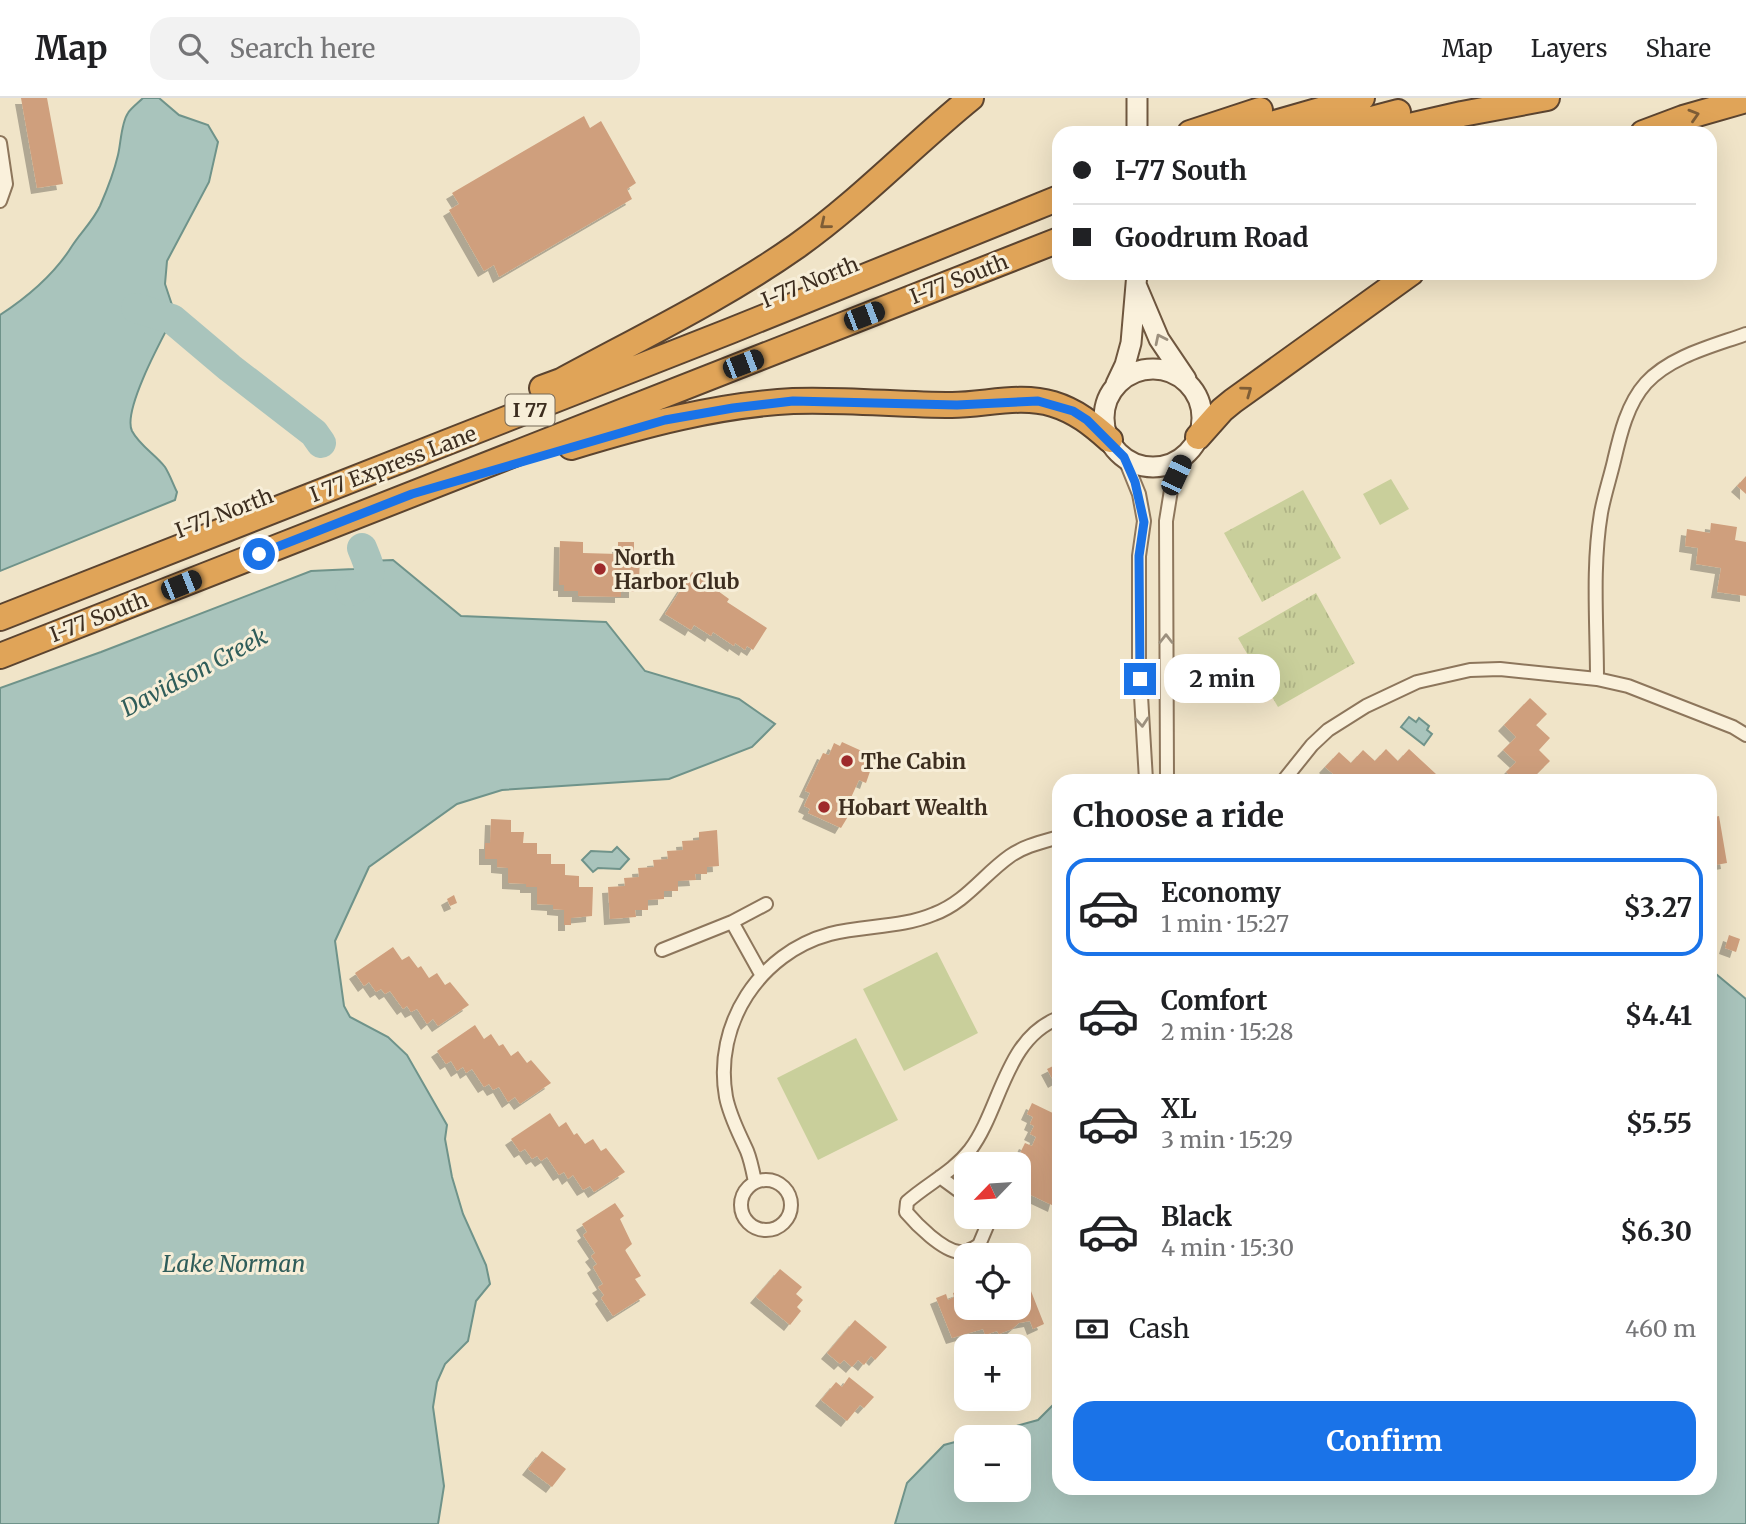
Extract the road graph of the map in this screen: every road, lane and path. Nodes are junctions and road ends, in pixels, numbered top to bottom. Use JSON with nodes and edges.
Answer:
{"nodes":[{"id":1,"x":961,"y":98,"type":"edge"},
{"id":2,"x":971,"y":98,"type":"edge"},
{"id":3,"x":1301,"y":98,"type":"edge"},
{"id":4,"x":1362,"y":98,"type":"edge"},
{"id":5,"x":1461,"y":98,"type":"edge"},
{"id":6,"x":1548,"y":98,"type":"edge"},
{"id":7,"x":1746,"y":100,"type":"edge"},
{"id":8,"x":1212,"y":126,"type":"edge"},
{"id":9,"x":1264,"y":126,"type":"edge"},
{"id":10,"x":1347,"y":126,"type":"edge"},
{"id":11,"x":1410,"y":126,"type":"edge"},
{"id":12,"x":1662,"y":126,"type":"edge"},
{"id":13,"x":920,"y":140,"type":"junction"},
{"id":14,"x":0,"y":143,"type":"edge"},
{"id":15,"x":1052,"y":184,"type":"edge"},
{"id":16,"x":0,"y":201,"type":"edge"},
{"id":17,"x":1052,"y":201,"type":"edge"},
{"id":18,"x":1052,"y":226,"type":"edge"},
{"id":19,"x":1052,"y":243,"type":"edge"},
{"id":20,"x":1137,"y":280,"type":"edge"},
{"id":21,"x":1401,"y":280,"type":"edge"},
{"id":22,"x":1746,"y":334,"type":"edge"},
{"id":23,"x":561,"y":381,"type":"junction"},
{"id":24,"x":1190,"y":386,"type":"junction"},
{"id":25,"x":1114,"y":388,"type":"junction"},
{"id":26,"x":1192,"y":446,"type":"junction"},
{"id":27,"x":1117,"y":449,"type":"junction"},
{"id":28,"x":412,"y":494,"type":"junction"},
{"id":29,"x":0,"y":601,"type":"edge"},
{"id":30,"x":0,"y":618,"type":"edge"},
{"id":31,"x":0,"y":639,"type":"edge"},
{"id":32,"x":0,"y":656,"type":"edge"},
{"id":33,"x":1597,"y":678,"type":"junction"},
{"id":34,"x":1746,"y":734,"type":"edge"},
{"id":35,"x":1146,"y":774,"type":"edge"},
{"id":36,"x":1167,"y":774,"type":"edge"},
{"id":37,"x":1289,"y":774,"type":"edge"},
{"id":38,"x":1052,"y":839,"type":"edge"},
{"id":39,"x":766,"y":904,"type":"dead end"},
{"id":40,"x":732,"y":922,"type":"junction"},
{"id":41,"x":662,"y":950,"type":"dead end"},
{"id":42,"x":761,"y":974,"type":"junction"},
{"id":43,"x":1052,"y":1022,"type":"edge"},
{"id":44,"x":940,"y":1177,"type":"junction"},
{"id":45,"x":755,"y":1182,"type":"junction"},
{"id":46,"x":954,"y":1187,"type":"edge"},
{"id":47,"x":986,"y":1229,"type":"edge"}],
"edges":[{"from":1,"to":13,"type":"highway"},
{"from":2,"to":13,"type":"highway"},
{"from":3,"to":8,"type":"highway"},
{"from":4,"to":9,"type":"highway"},
{"from":5,"to":10,"type":"highway"},
{"from":6,"to":11,"type":"highway"},
{"from":12,"to":7,"type":"highway","one_way":true},
{"from":13,"to":23,"type":"highway","one_way":true},
{"from":14,"to":16,"type":"street"},
{"from":15,"to":23,"type":"highway","name":"I-77 North","number":"I 77"},
{"from":17,"to":30,"type":"highway","name":"I 77 Express Lane","number":"I 77"},
{"from":18,"to":31,"type":"highway","name":"I 77 Express Lane","number":"I 77"},
{"from":19,"to":28,"type":"highway","name":"I-77 South","number":"I 77"},
{"from":24,"to":20,"type":"main road","one_way":true},
{"from":20,"to":25,"type":"main road"},
{"from":26,"to":21,"type":"highway","one_way":true},
{"from":22,"to":33,"type":"street"},
{"from":23,"to":29,"type":"highway","name":"I-77 North","number":"I 77"},
{"from":24,"to":25,"type":"main road"},
{"from":24,"to":26,"type":"main road"},
{"from":25,"to":27,"type":"main road"},
{"from":26,"to":27,"type":"main road"},
{"from":36,"to":26,"type":"street","one_way":true},
{"from":27,"to":28,"type":"highway"},
{"from":27,"to":35,"type":"street","one_way":true},
{"from":28,"to":32,"type":"highway","name":"I-77 South","number":"I 77"},
{"from":33,"to":34,"type":"street"},
{"from":33,"to":37,"type":"street"},
{"from":38,"to":42,"type":"street"},
{"from":39,"to":40,"type":"street"},
{"from":40,"to":41,"type":"street"},
{"from":40,"to":42,"type":"street"},
{"from":42,"to":45,"type":"street"},
{"from":43,"to":44,"type":"street"},
{"from":44,"to":46,"type":"street"},
{"from":44,"to":47,"type":"street"},
{"from":45,"to":45,"type":"street"}]}
